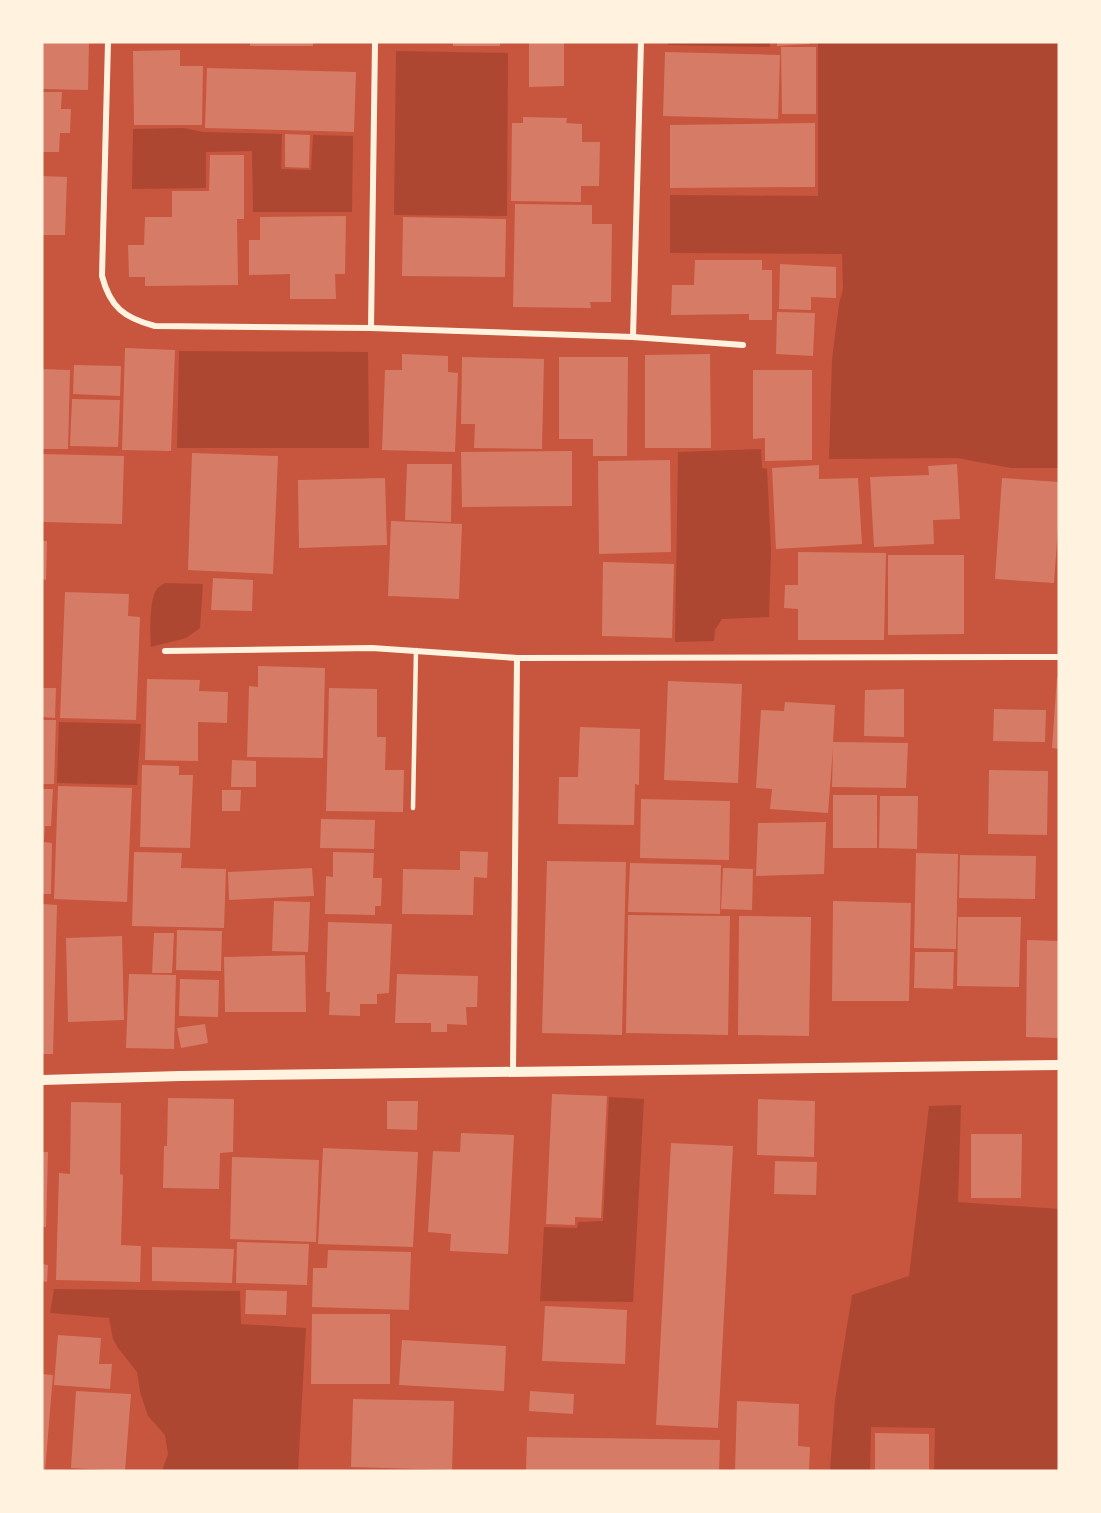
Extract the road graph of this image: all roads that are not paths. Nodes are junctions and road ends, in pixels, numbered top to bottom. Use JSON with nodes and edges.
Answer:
{"nodes":[{"id":1,"x":108,"y":42,"type":"edge"},
{"id":2,"x":375,"y":42,"type":"edge"},
{"id":3,"x":641,"y":42,"type":"edge"},
{"id":4,"x":371,"y":328,"type":"junction"},
{"id":5,"x":633,"y":337,"type":"junction"},
{"id":6,"x":743,"y":345,"type":"dead end"},
{"id":7,"x":416,"y":650,"type":"junction"},
{"id":8,"x":165,"y":651,"type":"dead end"},
{"id":9,"x":1059,"y":657,"type":"edge"},
{"id":10,"x":517,"y":658,"type":"junction"},
{"id":11,"x":413,"y":808,"type":"dead end"},
{"id":12,"x":1059,"y":1065,"type":"edge"},
{"id":13,"x":513,"y":1071,"type":"junction"},
{"id":14,"x":42,"y":1080,"type":"edge"}],
"edges":[{"from":1,"to":4,"type":"street"},
{"from":2,"to":4,"type":"street"},
{"from":3,"to":5,"type":"street"},
{"from":4,"to":5,"type":"street"},
{"from":5,"to":6,"type":"street"},
{"from":7,"to":8,"type":"street"},
{"from":7,"to":10,"type":"street"},
{"from":7,"to":11,"type":"lane"},
{"from":9,"to":10,"type":"street"},
{"from":10,"to":13,"type":"street"},
{"from":12,"to":13,"type":"street"},
{"from":13,"to":14,"type":"street"}]}
